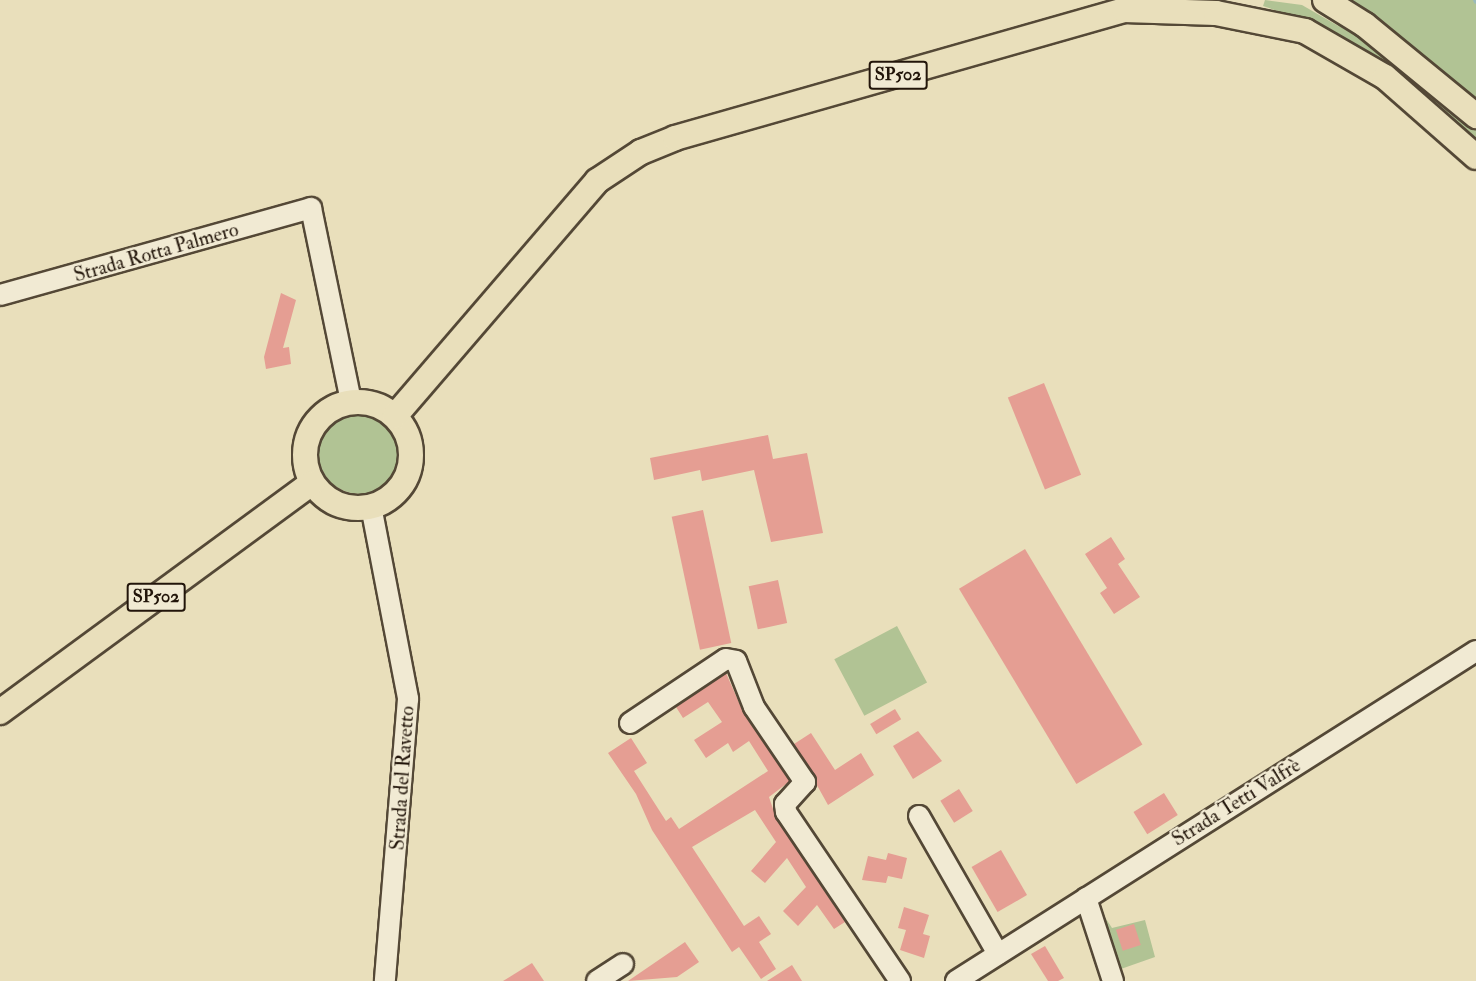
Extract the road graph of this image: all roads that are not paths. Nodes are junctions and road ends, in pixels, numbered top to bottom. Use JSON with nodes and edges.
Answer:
{"nodes":[{"id":1,"x":1325,"y":0,"type":"edge"},
{"id":2,"x":1476,"y":116,"type":"edge"},
{"id":3,"x":1476,"y":157,"type":"edge"},
{"id":4,"x":0,"y":295,"type":"edge"},
{"id":5,"x":351,"y":401,"type":"junction"},
{"id":6,"x":395,"y":416,"type":"junction"},
{"id":7,"x":312,"y":483,"type":"junction"},
{"id":8,"x":371,"y":506,"type":"junction"},
{"id":9,"x":1476,"y":651,"type":"edge"},
{"id":10,"x":0,"y":712,"type":"edge"},
{"id":11,"x":630,"y":723,"type":"dead end"},
{"id":12,"x":919,"y":816,"type":"dead end"},
{"id":13,"x":1086,"y":898,"type":"junction"},
{"id":14,"x":998,"y":954,"type":"junction"},
{"id":15,"x":623,"y":964,"type":"dead end"},
{"id":16,"x":385,"y":981,"type":"edge"},
{"id":17,"x":597,"y":981,"type":"edge"},
{"id":18,"x":900,"y":981,"type":"edge"},
{"id":19,"x":956,"y":981,"type":"edge"},
{"id":20,"x":1113,"y":981,"type":"edge"}],
"edges":[{"from":1,"to":2,"type":"main road"},
{"from":3,"to":6,"type":"main road","number":"SP502"},
{"from":4,"to":5,"type":"street","name":"Strada Rotta Palmero"},
{"from":5,"to":6,"type":"main road"},
{"from":5,"to":7,"type":"main road"},
{"from":6,"to":8,"type":"main road"},
{"from":7,"to":8,"type":"main road"},
{"from":7,"to":10,"type":"main road","number":"SP502"},
{"from":8,"to":16,"type":"street","name":"Strada del Ravetto"},
{"from":9,"to":13,"type":"street","name":"Strada Tetti Valfrè"},
{"from":11,"to":18,"type":"street"},
{"from":12,"to":14,"type":"street"},
{"from":13,"to":14,"type":"street","name":"Strada Tetti Valfrè"},
{"from":13,"to":20,"type":"street"},
{"from":14,"to":19,"type":"street","name":"Strada Tetti Valfrè"},
{"from":15,"to":17,"type":"street"}]}
